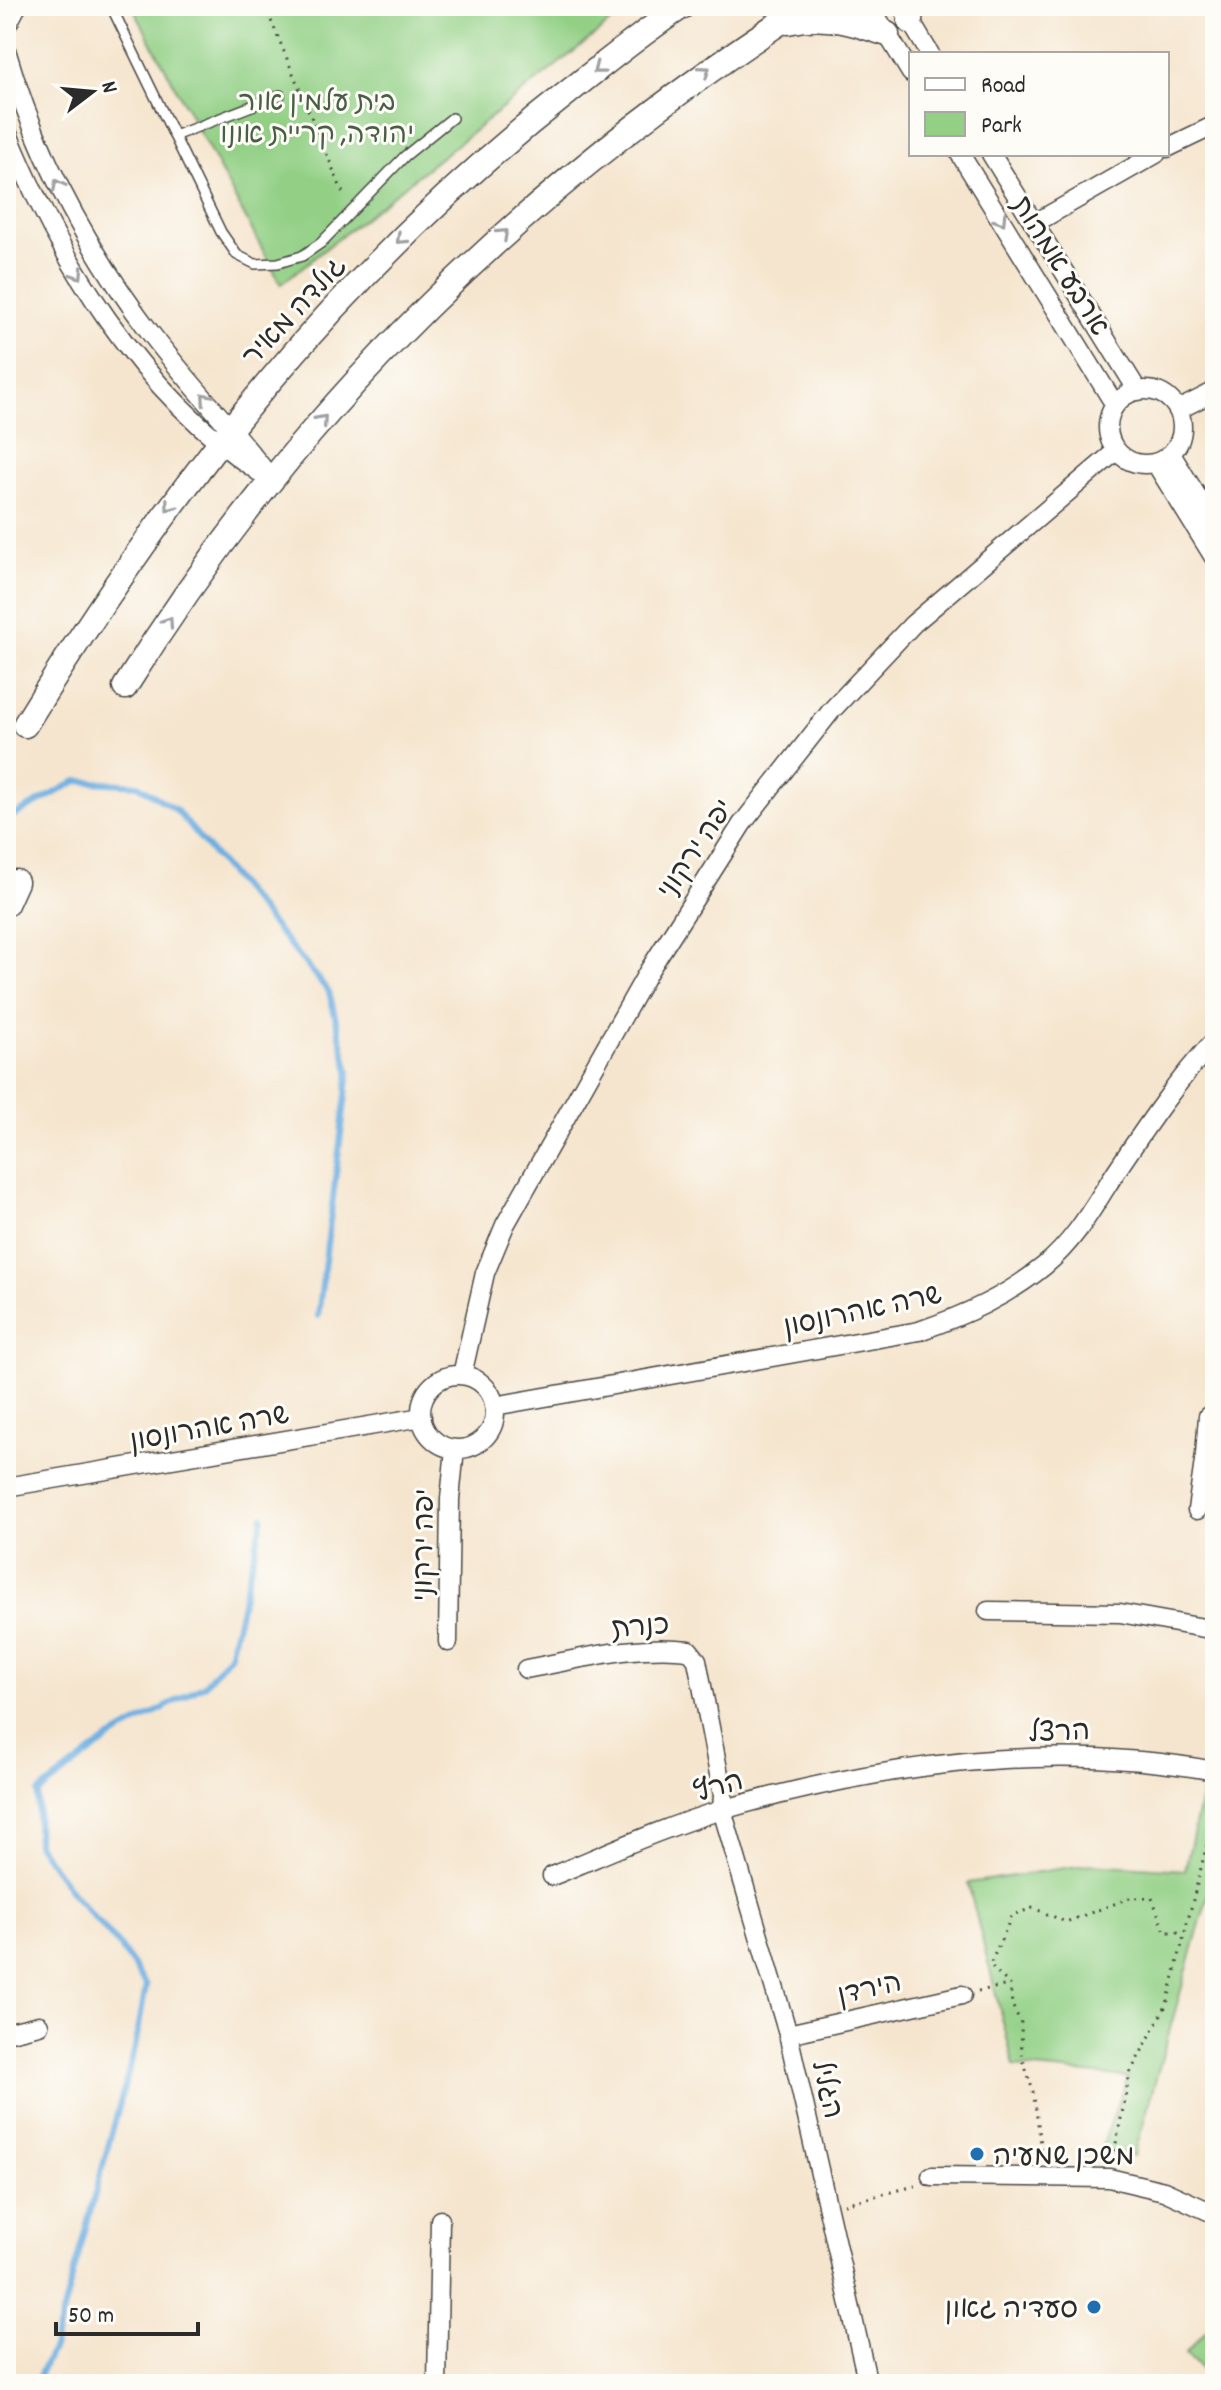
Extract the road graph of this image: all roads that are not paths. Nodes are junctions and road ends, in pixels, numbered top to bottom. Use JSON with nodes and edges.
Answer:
{"nodes":[{"id":1,"x":111,"y":6,"type":"edge"},
{"id":2,"x":683,"y":6,"type":"edge"},
{"id":3,"x":805,"y":6,"type":"edge"},
{"id":4,"x":870,"y":6,"type":"edge"},
{"id":5,"x":17,"y":7,"type":"edge"},
{"id":6,"x":907,"y":11,"type":"edge"},
{"id":7,"x":777,"y":24,"type":"junction"},
{"id":8,"x":6,"y":28,"type":"edge"},
{"id":9,"x":887,"y":34,"type":"junction"},
{"id":10,"x":6,"y":50,"type":"edge"},
{"id":11,"x":929,"y":52,"type":"edge"},
{"id":12,"x":909,"y":70,"type":"edge"},
{"id":13,"x":280,"y":95,"type":"dead end"},
{"id":14,"x":452,"y":118,"type":"dead end"},
{"id":15,"x":1215,"y":125,"type":"edge"},
{"id":16,"x":6,"y":129,"type":"edge"},
{"id":17,"x":174,"y":136,"type":"junction"},
{"id":18,"x":1169,"y":147,"type":"edge"},
{"id":19,"x":961,"y":156,"type":"edge"},
{"id":20,"x":992,"y":156,"type":"edge"},
{"id":21,"x":1152,"y":156,"type":"edge"},
{"id":22,"x":1035,"y":223,"type":"junction"},
{"id":23,"x":1138,"y":391,"type":"junction"},
{"id":24,"x":1215,"y":391,"type":"edge"},
{"id":25,"x":1115,"y":405,"type":"junction"},
{"id":26,"x":1178,"y":410,"type":"junction"},
{"id":27,"x":224,"y":435,"type":"junction"},
{"id":28,"x":1116,"y":451,"type":"junction"},
{"id":29,"x":1164,"y":459,"type":"junction"},
{"id":30,"x":272,"y":480,"type":"junction"},
{"id":31,"x":1215,"y":525,"type":"edge"},
{"id":32,"x":1215,"y":559,"type":"edge"},
{"id":33,"x":125,"y":687,"type":"dead end"},
{"id":34,"x":25,"y":725,"type":"dead end"},
{"id":35,"x":16,"y":882,"type":"dead end"},
{"id":36,"x":6,"y":904,"type":"edge"},
{"id":37,"x":1215,"y":1040,"type":"edge"},
{"id":38,"x":462,"y":1375,"type":"junction"},
{"id":39,"x":494,"y":1406,"type":"junction"},
{"id":40,"x":1208,"y":1416,"type":"dead end"},
{"id":41,"x":422,"y":1417,"type":"junction"},
{"id":42,"x":455,"y":1449,"type":"junction"},
{"id":43,"x":1210,"y":1454,"type":"edge"},
{"id":44,"x":6,"y":1487,"type":"edge"},
{"id":45,"x":1197,"y":1510,"type":"dead end"},
{"id":46,"x":988,"y":1611,"type":"dead end"},
{"id":47,"x":1215,"y":1630,"type":"edge"},
{"id":48,"x":448,"y":1642,"type":"dead end"},
{"id":49,"x":526,"y":1669,"type":"dead end"},
{"id":50,"x":905,"y":1768,"type":"joint"},
{"id":51,"x":1215,"y":1771,"type":"edge"},
{"id":52,"x":722,"y":1810,"type":"junction"},
{"id":53,"x":552,"y":1876,"type":"dead end"},
{"id":54,"x":962,"y":1995,"type":"road end"},
{"id":55,"x":39,"y":2025,"type":"dead end"},
{"id":56,"x":6,"y":2033,"type":"edge"},
{"id":57,"x":788,"y":2034,"type":"junction"},
{"id":58,"x":931,"y":2176,"type":"road end"},
{"id":59,"x":1215,"y":2214,"type":"edge"},
{"id":60,"x":440,"y":2220,"type":"dead end"},
{"id":61,"x":437,"y":2384,"type":"edge"},
{"id":62,"x":868,"y":2384,"type":"edge"}],
"edges":[{"from":1,"to":17,"type":"lane"},
{"from":2,"to":27,"type":"main road","name":"גולדה מאיר","one_way":true},
{"from":3,"to":7,"type":"main road"},
{"from":4,"to":9,"type":"street"},
{"from":5,"to":8,"type":"street"},
{"from":6,"to":11,"type":"street"},
{"from":7,"to":9,"type":"main road"},
{"from":30,"to":7,"type":"main road","one_way":true},
{"from":9,"to":12,"type":"street"},
{"from":27,"to":10,"type":"street","one_way":true},
{"from":13,"to":17,"type":"lane"},
{"from":14,"to":17,"type":"lane"},
{"from":15,"to":18,"type":"street"},
{"from":16,"to":27,"type":"street","one_way":true},
{"from":19,"to":25,"type":"street","name":"ארבע אמהות","one_way":true},
{"from":20,"to":22,"type":"street","name":"ארבע אמהות"},
{"from":21,"to":22,"type":"street"},
{"from":22,"to":23,"type":"street","name":"ארבע אמהות"},
{"from":23,"to":25,"type":"street"},
{"from":23,"to":26,"type":"street"},
{"from":24,"to":26,"type":"street"},
{"from":25,"to":28,"type":"street"},
{"from":26,"to":29,"type":"street"},
{"from":27,"to":30,"type":"street"},
{"from":27,"to":34,"type":"main road","name":"גולדה מאיר","one_way":true},
{"from":28,"to":29,"type":"street"},
{"from":28,"to":38,"type":"street","name":"יפה ירקוני"},
{"from":29,"to":31,"type":"street"},
{"from":29,"to":32,"type":"street"},
{"from":33,"to":30,"type":"main road","one_way":true},
{"from":35,"to":36,"type":"main road"},
{"from":37,"to":39,"type":"street","name":"שרה אהרונסון"},
{"from":38,"to":39,"type":"street"},
{"from":38,"to":41,"type":"street"},
{"from":39,"to":42,"type":"street"},
{"from":40,"to":43,"type":"street"},
{"from":41,"to":42,"type":"street"},
{"from":41,"to":44,"type":"street","name":"שרה אהרונסון"},
{"from":42,"to":48,"type":"street","name":"יפה ירקוני"},
{"from":43,"to":45,"type":"street"},
{"from":46,"to":47,"type":"street"},
{"from":49,"to":52,"type":"street","name":"כנרת"},
{"from":50,"to":51,"type":"street","name":"הרצל"},
{"from":50,"to":52,"type":"street","name":"הרץ"},
{"from":52,"to":53,"type":"street","name":"הרץ"},
{"from":52,"to":57,"type":"street","name":"הגליל"},
{"from":54,"to":57,"type":"street","name":"הירדן"},
{"from":55,"to":56,"type":"street"},
{"from":57,"to":62,"type":"street","name":"הגליל"},
{"from":58,"to":59,"type":"street"},
{"from":60,"to":61,"type":"street"}]}
